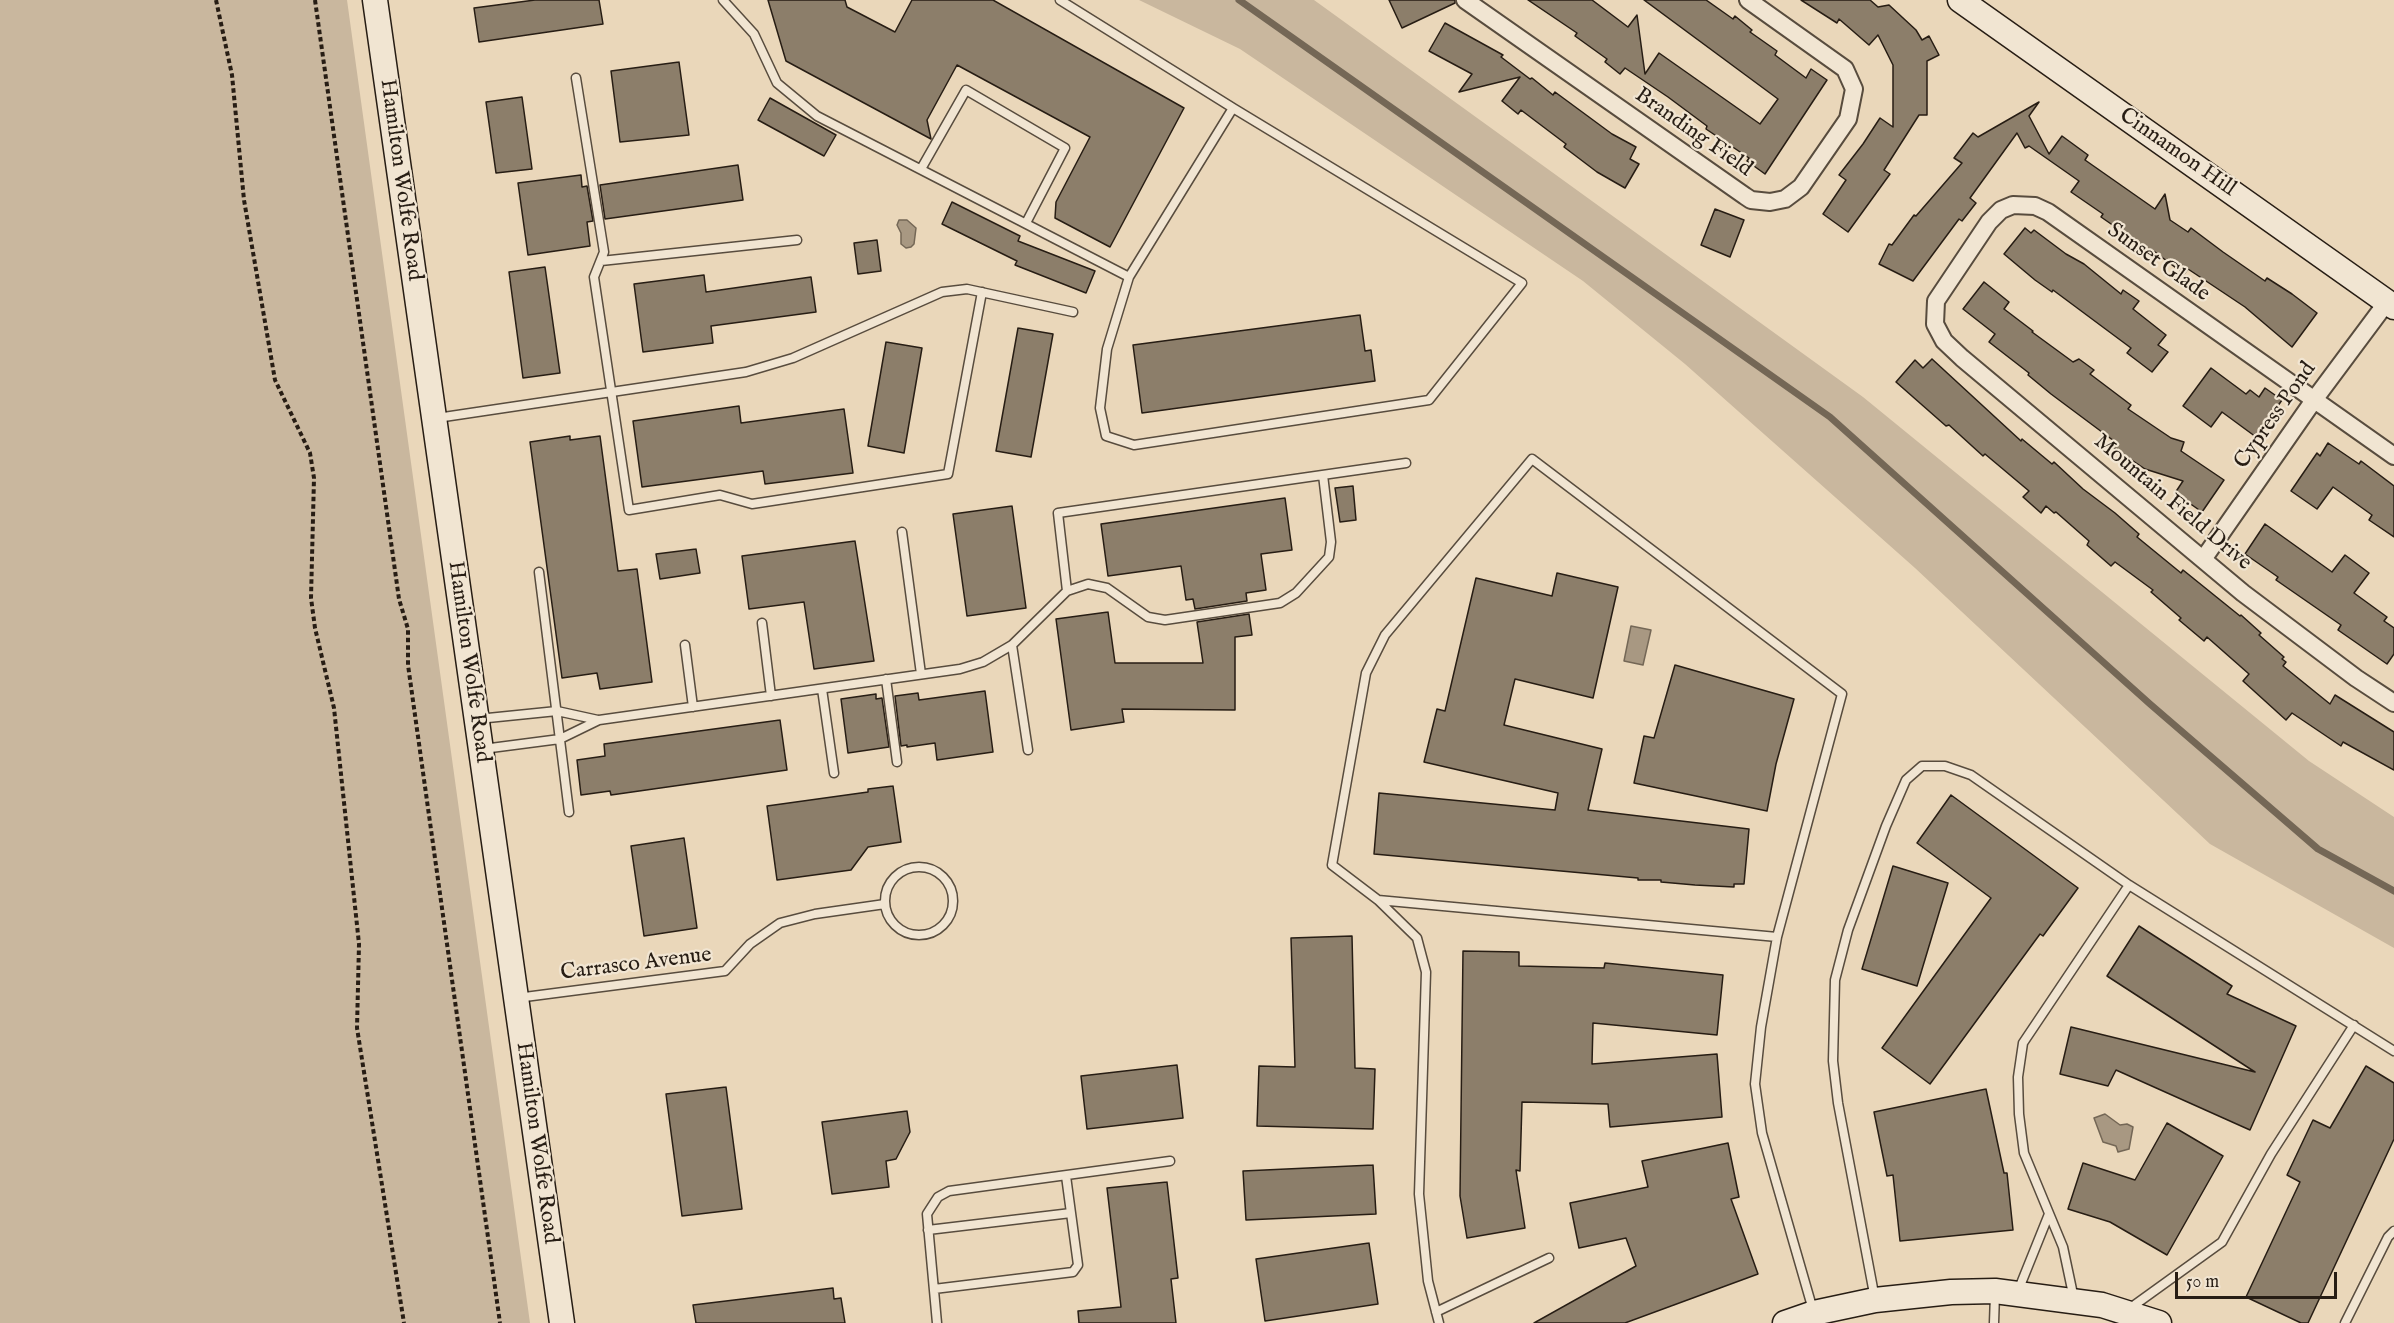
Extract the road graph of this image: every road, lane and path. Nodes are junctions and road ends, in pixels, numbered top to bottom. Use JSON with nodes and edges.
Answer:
{"nodes":[{"id":1,"x":216,"y":0,"type":"edge"},
{"id":2,"x":315,"y":0,"type":"edge"},
{"id":3,"x":375,"y":0,"type":"edge"},
{"id":4,"x":723,"y":0,"type":"edge"},
{"id":5,"x":1060,"y":0,"type":"edge"},
{"id":6,"x":1465,"y":0,"type":"edge"},
{"id":7,"x":1748,"y":0,"type":"edge"},
{"id":8,"x":1960,"y":0,"type":"edge"},
{"id":9,"x":576,"y":78,"type":"dead end"},
{"id":10,"x":1233,"y":108,"type":"junction"},
{"id":11,"x":921,"y":169,"type":"junction"},
{"id":12,"x":1026,"y":223,"type":"junction"},
{"id":13,"x":797,"y":240,"type":"dead end"},
{"id":14,"x":601,"y":261,"type":"junction"},
{"id":15,"x":1129,"y":277,"type":"junction"},
{"id":16,"x":982,"y":292,"type":"junction"},
{"id":17,"x":2390,"y":304,"type":"edge"},
{"id":18,"x":1073,"y":312,"type":"dead end"},
{"id":19,"x":1935,"y":324,"type":"joint"},
{"id":20,"x":611,"y":392,"type":"junction"},
{"id":21,"x":2314,"y":400,"type":"junction"},
{"id":22,"x":434,"y":419,"type":"junction"},
{"id":23,"x":2394,"y":456,"type":"edge"},
{"id":24,"x":1406,"y":463,"type":"dead end"},
{"id":25,"x":1323,"y":475,"type":"junction"},
{"id":26,"x":902,"y":532,"type":"dead end"},
{"id":27,"x":2204,"y":558,"type":"junction"},
{"id":28,"x":539,"y":572,"type":"dead end"},
{"id":29,"x":1067,"y":591,"type":"junction"},
{"id":30,"x":762,"y":623,"type":"dead end"},
{"id":31,"x":685,"y":645,"type":"dead end"},
{"id":32,"x":1012,"y":645,"type":"junction"},
{"id":33,"x":921,"y":674,"type":"junction"},
{"id":34,"x":886,"y":679,"type":"junction"},
{"id":35,"x":822,"y":689,"type":"junction"},
{"id":36,"x":771,"y":696,"type":"junction"},
{"id":37,"x":2394,"y":703,"type":"edge"},
{"id":38,"x":693,"y":707,"type":"junction"},
{"id":39,"x":557,"y":711,"type":"junction"},
{"id":40,"x":476,"y":719,"type":"junction"},
{"id":41,"x":599,"y":720,"type":"junction"},
{"id":42,"x":560,"y":739,"type":"junction"},
{"id":43,"x":480,"y":749,"type":"junction"},
{"id":44,"x":1028,"y":750,"type":"dead end"},
{"id":45,"x":897,"y":762,"type":"dead end"},
{"id":46,"x":834,"y":773,"type":"dead end"},
{"id":47,"x":569,"y":812,"type":"dead end"},
{"id":48,"x":2129,"y":885,"type":"junction"},
{"id":49,"x":1378,"y":900,"type":"junction"},
{"id":50,"x":885,"y":904,"type":"junction"},
{"id":51,"x":1777,"y":937,"type":"junction"},
{"id":52,"x":516,"y":999,"type":"junction"},
{"id":53,"x":2354,"y":1025,"type":"junction"},
{"id":54,"x":2394,"y":1051,"type":"edge"},
{"id":55,"x":1170,"y":1161,"type":"dead end"},
{"id":56,"x":1066,"y":1176,"type":"junction"},
{"id":57,"x":1071,"y":1213,"type":"junction"},
{"id":58,"x":2049,"y":1214,"type":"junction"},
{"id":59,"x":928,"y":1230,"type":"junction"},
{"id":60,"x":2394,"y":1232,"type":"edge"},
{"id":61,"x":1548,"y":1258,"type":"dead end"},
{"id":62,"x":934,"y":1290,"type":"junction"},
{"id":63,"x":2006,"y":1292,"type":"junction"},
{"id":64,"x":1875,"y":1299,"type":"junction"},
{"id":65,"x":2075,"y":1301,"type":"junction"},
{"id":66,"x":1437,"y":1312,"type":"junction"},
{"id":67,"x":2125,"y":1312,"type":"junction"},
{"id":68,"x":1814,"y":1313,"type":"junction"},
{"id":69,"x":404,"y":1323,"type":"edge"},
{"id":70,"x":500,"y":1323,"type":"edge"},
{"id":71,"x":562,"y":1323,"type":"edge"},
{"id":72,"x":937,"y":1323,"type":"edge"},
{"id":73,"x":1439,"y":1323,"type":"edge"},
{"id":74,"x":1785,"y":1323,"type":"edge"},
{"id":75,"x":1994,"y":1323,"type":"edge"},
{"id":76,"x":2159,"y":1323,"type":"edge"},
{"id":77,"x":2345,"y":1323,"type":"edge"}],
"edges":[{"from":1,"to":69,"type":"path"},
{"from":2,"to":70,"type":"path"},
{"from":3,"to":22,"type":"street","name":"Hamilton Wolfe Road"},
{"from":4,"to":11,"type":"lane"},
{"from":5,"to":10,"type":"lane"},
{"from":6,"to":7,"type":"street","name":"Branding Field"},
{"from":8,"to":17,"type":"street","name":"Cinnamon Hill"},
{"from":9,"to":14,"type":"lane"},
{"from":10,"to":15,"type":"lane"},
{"from":10,"to":15,"type":"lane"},
{"from":11,"to":12,"type":"lane"},
{"from":11,"to":12,"type":"lane"},
{"from":12,"to":15,"type":"lane"},
{"from":13,"to":14,"type":"lane"},
{"from":14,"to":20,"type":"lane"},
{"from":16,"to":18,"type":"lane"},
{"from":16,"to":20,"type":"lane"},
{"from":16,"to":20,"type":"lane"},
{"from":17,"to":21,"type":"street","name":"Cypress Pond"},
{"from":19,"to":21,"type":"street","name":"Sunset Glade"},
{"from":19,"to":27,"type":"street","name":"Mountain Field Drive"},
{"from":20,"to":22,"type":"lane"},
{"from":21,"to":23,"type":"street","name":"Sunset Glade"},
{"from":21,"to":27,"type":"street","name":"Cypress Pond"},
{"from":22,"to":40,"type":"street","name":"Hamilton Wolfe Road"},
{"from":24,"to":25,"type":"lane"},
{"from":25,"to":29,"type":"lane"},
{"from":25,"to":29,"type":"lane"},
{"from":26,"to":33,"type":"lane"},
{"from":27,"to":37,"type":"street","name":"Mountain Field Drive"},
{"from":28,"to":39,"type":"lane"},
{"from":29,"to":32,"type":"lane"},
{"from":30,"to":36,"type":"lane"},
{"from":31,"to":38,"type":"lane"},
{"from":32,"to":33,"type":"lane"},
{"from":32,"to":44,"type":"lane"},
{"from":33,"to":34,"type":"lane"},
{"from":34,"to":35,"type":"lane"},
{"from":34,"to":45,"type":"lane"},
{"from":35,"to":36,"type":"lane"},
{"from":35,"to":46,"type":"lane"},
{"from":36,"to":38,"type":"lane"},
{"from":38,"to":41,"type":"lane"},
{"from":39,"to":40,"type":"lane"},
{"from":39,"to":41,"type":"lane"},
{"from":39,"to":42,"type":"lane"},
{"from":40,"to":43,"type":"street","name":"Hamilton Wolfe Road"},
{"from":41,"to":42,"type":"lane"},
{"from":42,"to":43,"type":"lane"},
{"from":42,"to":47,"type":"lane"},
{"from":43,"to":52,"type":"street","name":"Hamilton Wolfe Road"},
{"from":48,"to":53,"type":"lane"},
{"from":48,"to":58,"type":"lane"},
{"from":48,"to":64,"type":"lane"},
{"from":49,"to":51,"type":"lane"},
{"from":49,"to":51,"type":"lane"},
{"from":49,"to":66,"type":"lane"},
{"from":50,"to":50,"type":"lane"},
{"from":50,"to":52,"type":"lane","name":"Carrasco Avenue"},
{"from":51,"to":68,"type":"lane"},
{"from":52,"to":71,"type":"street","name":"Hamilton Wolfe Road"},
{"from":53,"to":54,"type":"lane"},
{"from":53,"to":67,"type":"lane"},
{"from":55,"to":56,"type":"lane"},
{"from":56,"to":57,"type":"lane"},
{"from":56,"to":59,"type":"lane"},
{"from":57,"to":59,"type":"lane"},
{"from":57,"to":62,"type":"lane"},
{"from":58,"to":63,"type":"lane"},
{"from":58,"to":65,"type":"lane"},
{"from":59,"to":62,"type":"lane"},
{"from":60,"to":77,"type":"lane"},
{"from":61,"to":66,"type":"lane"},
{"from":62,"to":72,"type":"lane"},
{"from":63,"to":64,"type":"street"},
{"from":63,"to":65,"type":"street"},
{"from":63,"to":75,"type":"lane"},
{"from":64,"to":68,"type":"street"},
{"from":65,"to":67,"type":"street"},
{"from":66,"to":73,"type":"lane"},
{"from":67,"to":76,"type":"street"},
{"from":68,"to":74,"type":"street"}]}
